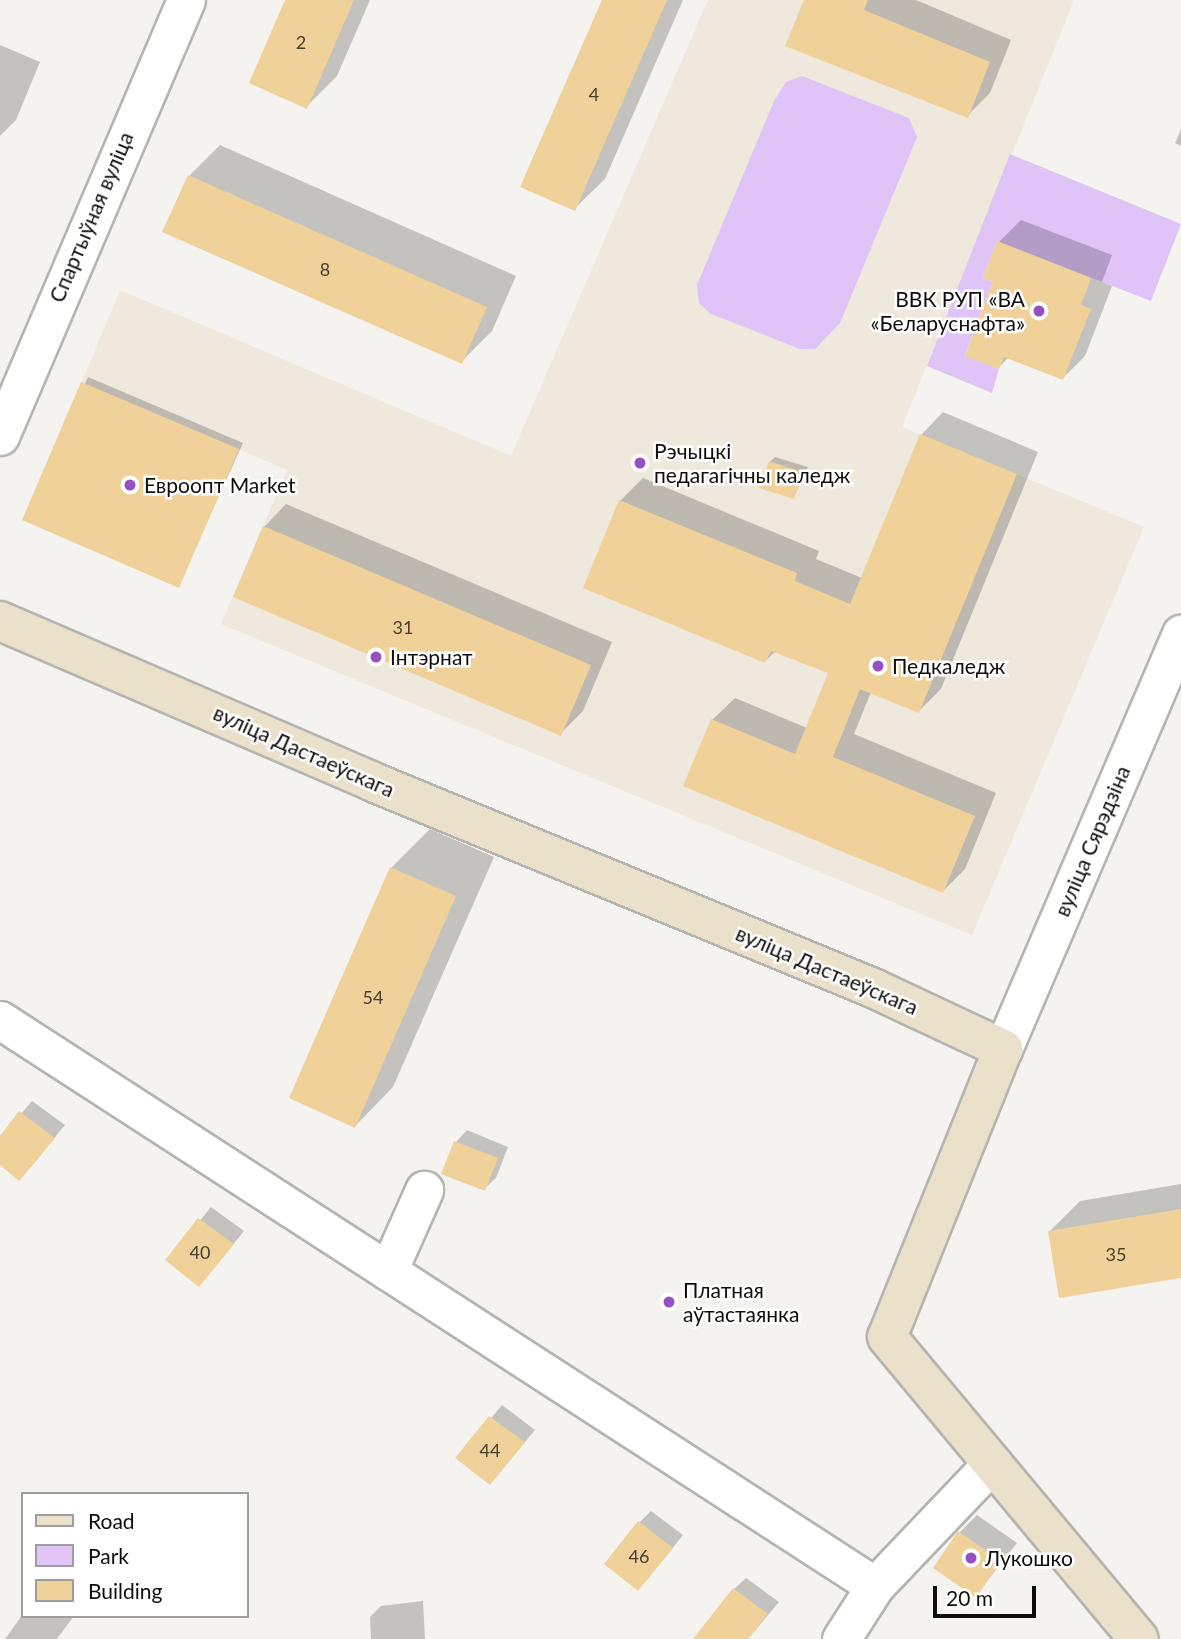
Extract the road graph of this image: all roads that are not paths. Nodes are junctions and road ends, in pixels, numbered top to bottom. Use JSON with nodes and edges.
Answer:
{"nodes":[{"id":1,"x":186,"y":0,"type":"edge"},
{"id":2,"x":0,"y":436,"type":"edge"},
{"id":3,"x":0,"y":621,"type":"edge"},
{"id":4,"x":1181,"y":634,"type":"edge"},
{"id":5,"x":0,"y":1020,"type":"edge"},
{"id":6,"x":1003,"y":1049,"type":"junction"},
{"id":7,"x":425,"y":1190,"type":"dead end"},
{"id":8,"x":388,"y":1271,"type":"junction"},
{"id":9,"x":992,"y":1463,"type":"junction"},
{"id":10,"x":875,"y":1586,"type":"junction"},
{"id":11,"x":1131,"y":1635,"type":"edge"},
{"id":12,"x":841,"y":1639,"type":"edge"}],
"edges":[{"from":1,"to":2,"type":"street","name":"Спартыўная вуліца"},
{"from":3,"to":6,"type":"street","name":"вуліца Дастаеўскага"},
{"from":4,"to":6,"type":"street","name":"вуліца Сярэдзіна"},
{"from":5,"to":8,"type":"street"},
{"from":6,"to":9,"type":"street"},
{"from":7,"to":8,"type":"street"},
{"from":8,"to":10,"type":"street"},
{"from":9,"to":10,"type":"street"},
{"from":9,"to":11,"type":"street"},
{"from":10,"to":12,"type":"street"}]}
